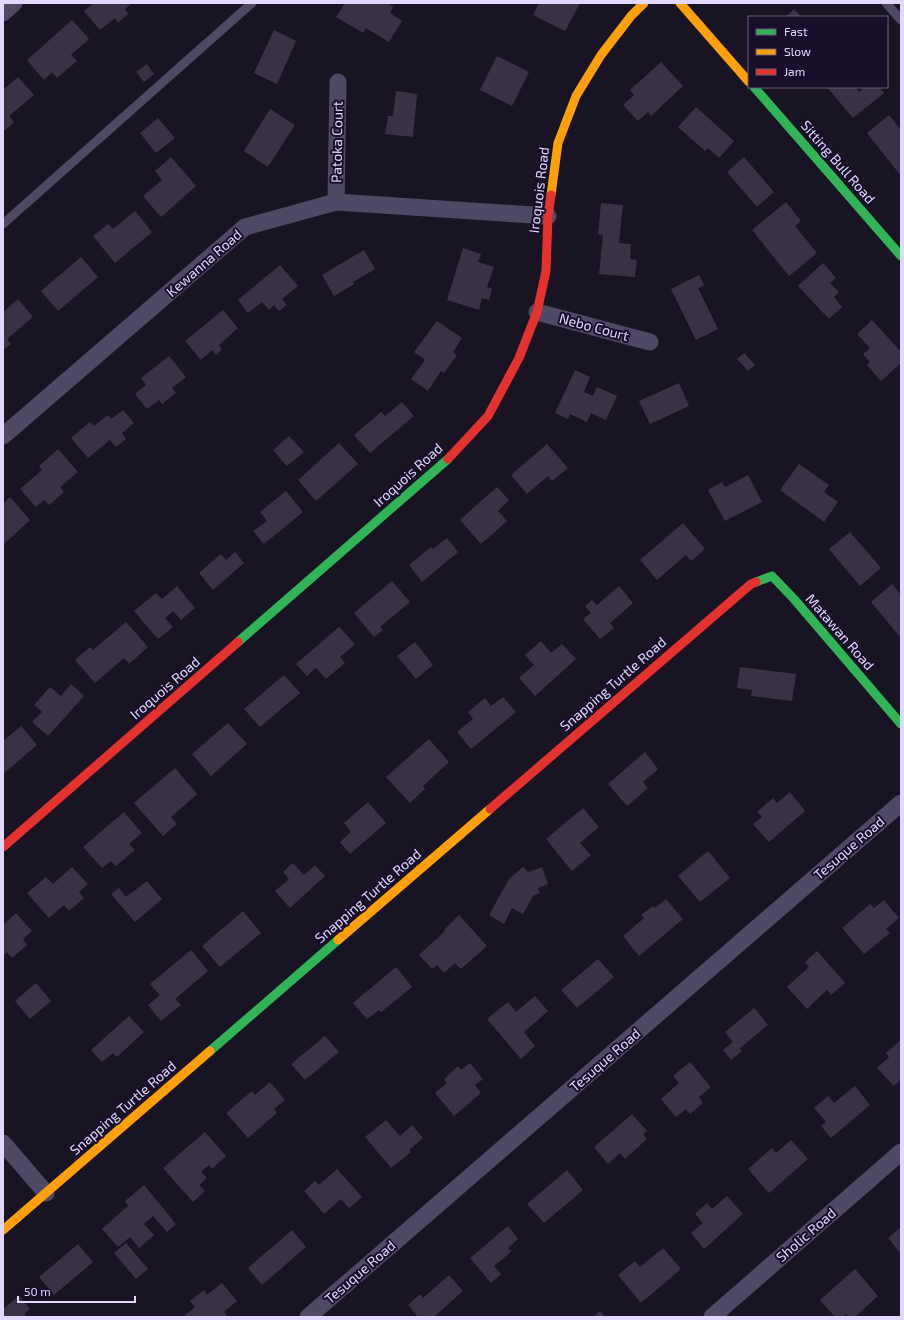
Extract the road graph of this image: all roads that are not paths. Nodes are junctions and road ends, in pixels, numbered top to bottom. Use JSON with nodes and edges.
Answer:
{"nodes":[{"id":1,"x":14,"y":3,"type":"edge"},
{"id":2,"x":252,"y":3,"type":"edge"},
{"id":3,"x":644,"y":3,"type":"edge"},
{"id":4,"x":680,"y":3,"type":"edge"},
{"id":5,"x":886,"y":3,"type":"edge"},
{"id":6,"x":3,"y":13,"type":"edge"},
{"id":7,"x":901,"y":20,"type":"edge"},
{"id":8,"x":748,"y":81,"type":"edge"},
{"id":9,"x":338,"y":82,"type":"dead end"},
{"id":10,"x":755,"y":88,"type":"edge"},
{"id":11,"x":336,"y":202,"type":"junction"},
{"id":12,"x":548,"y":216,"type":"junction"},
{"id":13,"x":3,"y":224,"type":"edge"},
{"id":14,"x":901,"y":256,"type":"edge"},
{"id":15,"x":537,"y":312,"type":"junction"},
{"id":16,"x":650,"y":342,"type":"dead end"},
{"id":17,"x":3,"y":436,"type":"edge"},
{"id":18,"x":751,"y":584,"type":"joint"},
{"id":19,"x":901,"y":724,"type":"edge"},
{"id":20,"x":901,"y":803,"type":"edge"},
{"id":21,"x":3,"y":847,"type":"edge"},
{"id":22,"x":3,"y":1143,"type":"edge"},
{"id":23,"x":901,"y":1152,"type":"edge"},
{"id":24,"x":46,"y":1193,"type":"junction"},
{"id":25,"x":3,"y":1230,"type":"edge"},
{"id":26,"x":308,"y":1317,"type":"edge"},
{"id":27,"x":712,"y":1317,"type":"edge"}],
"edges":[{"from":1,"to":6,"type":"street"},
{"from":2,"to":13,"type":"lane"},
{"from":3,"to":12,"type":"street","name":"Iroquois Road"},
{"from":4,"to":8,"type":"street"},
{"from":5,"to":7,"type":"lane"},
{"from":9,"to":11,"type":"street","name":"Patoka Court"},
{"from":10,"to":14,"type":"street","name":"Sitting Bull Road"},
{"from":11,"to":12,"type":"street","name":"Kewanna Road"},
{"from":11,"to":17,"type":"street","name":"Kewanna Road"},
{"from":12,"to":15,"type":"street","name":"Iroquois Road"},
{"from":15,"to":16,"type":"street","name":"Nebo Court"},
{"from":15,"to":21,"type":"street","name":"Iroquois Road"},
{"from":18,"to":19,"type":"street","name":"Matawan Road"},
{"from":18,"to":24,"type":"street","name":"Snapping Turtle Road"},
{"from":20,"to":26,"type":"street","name":"Tesuque Road"},
{"from":22,"to":24,"type":"street"},
{"from":23,"to":27,"type":"street","name":"Sholic Road"},
{"from":24,"to":25,"type":"street","name":"Snapping Turtle Road"}]}
